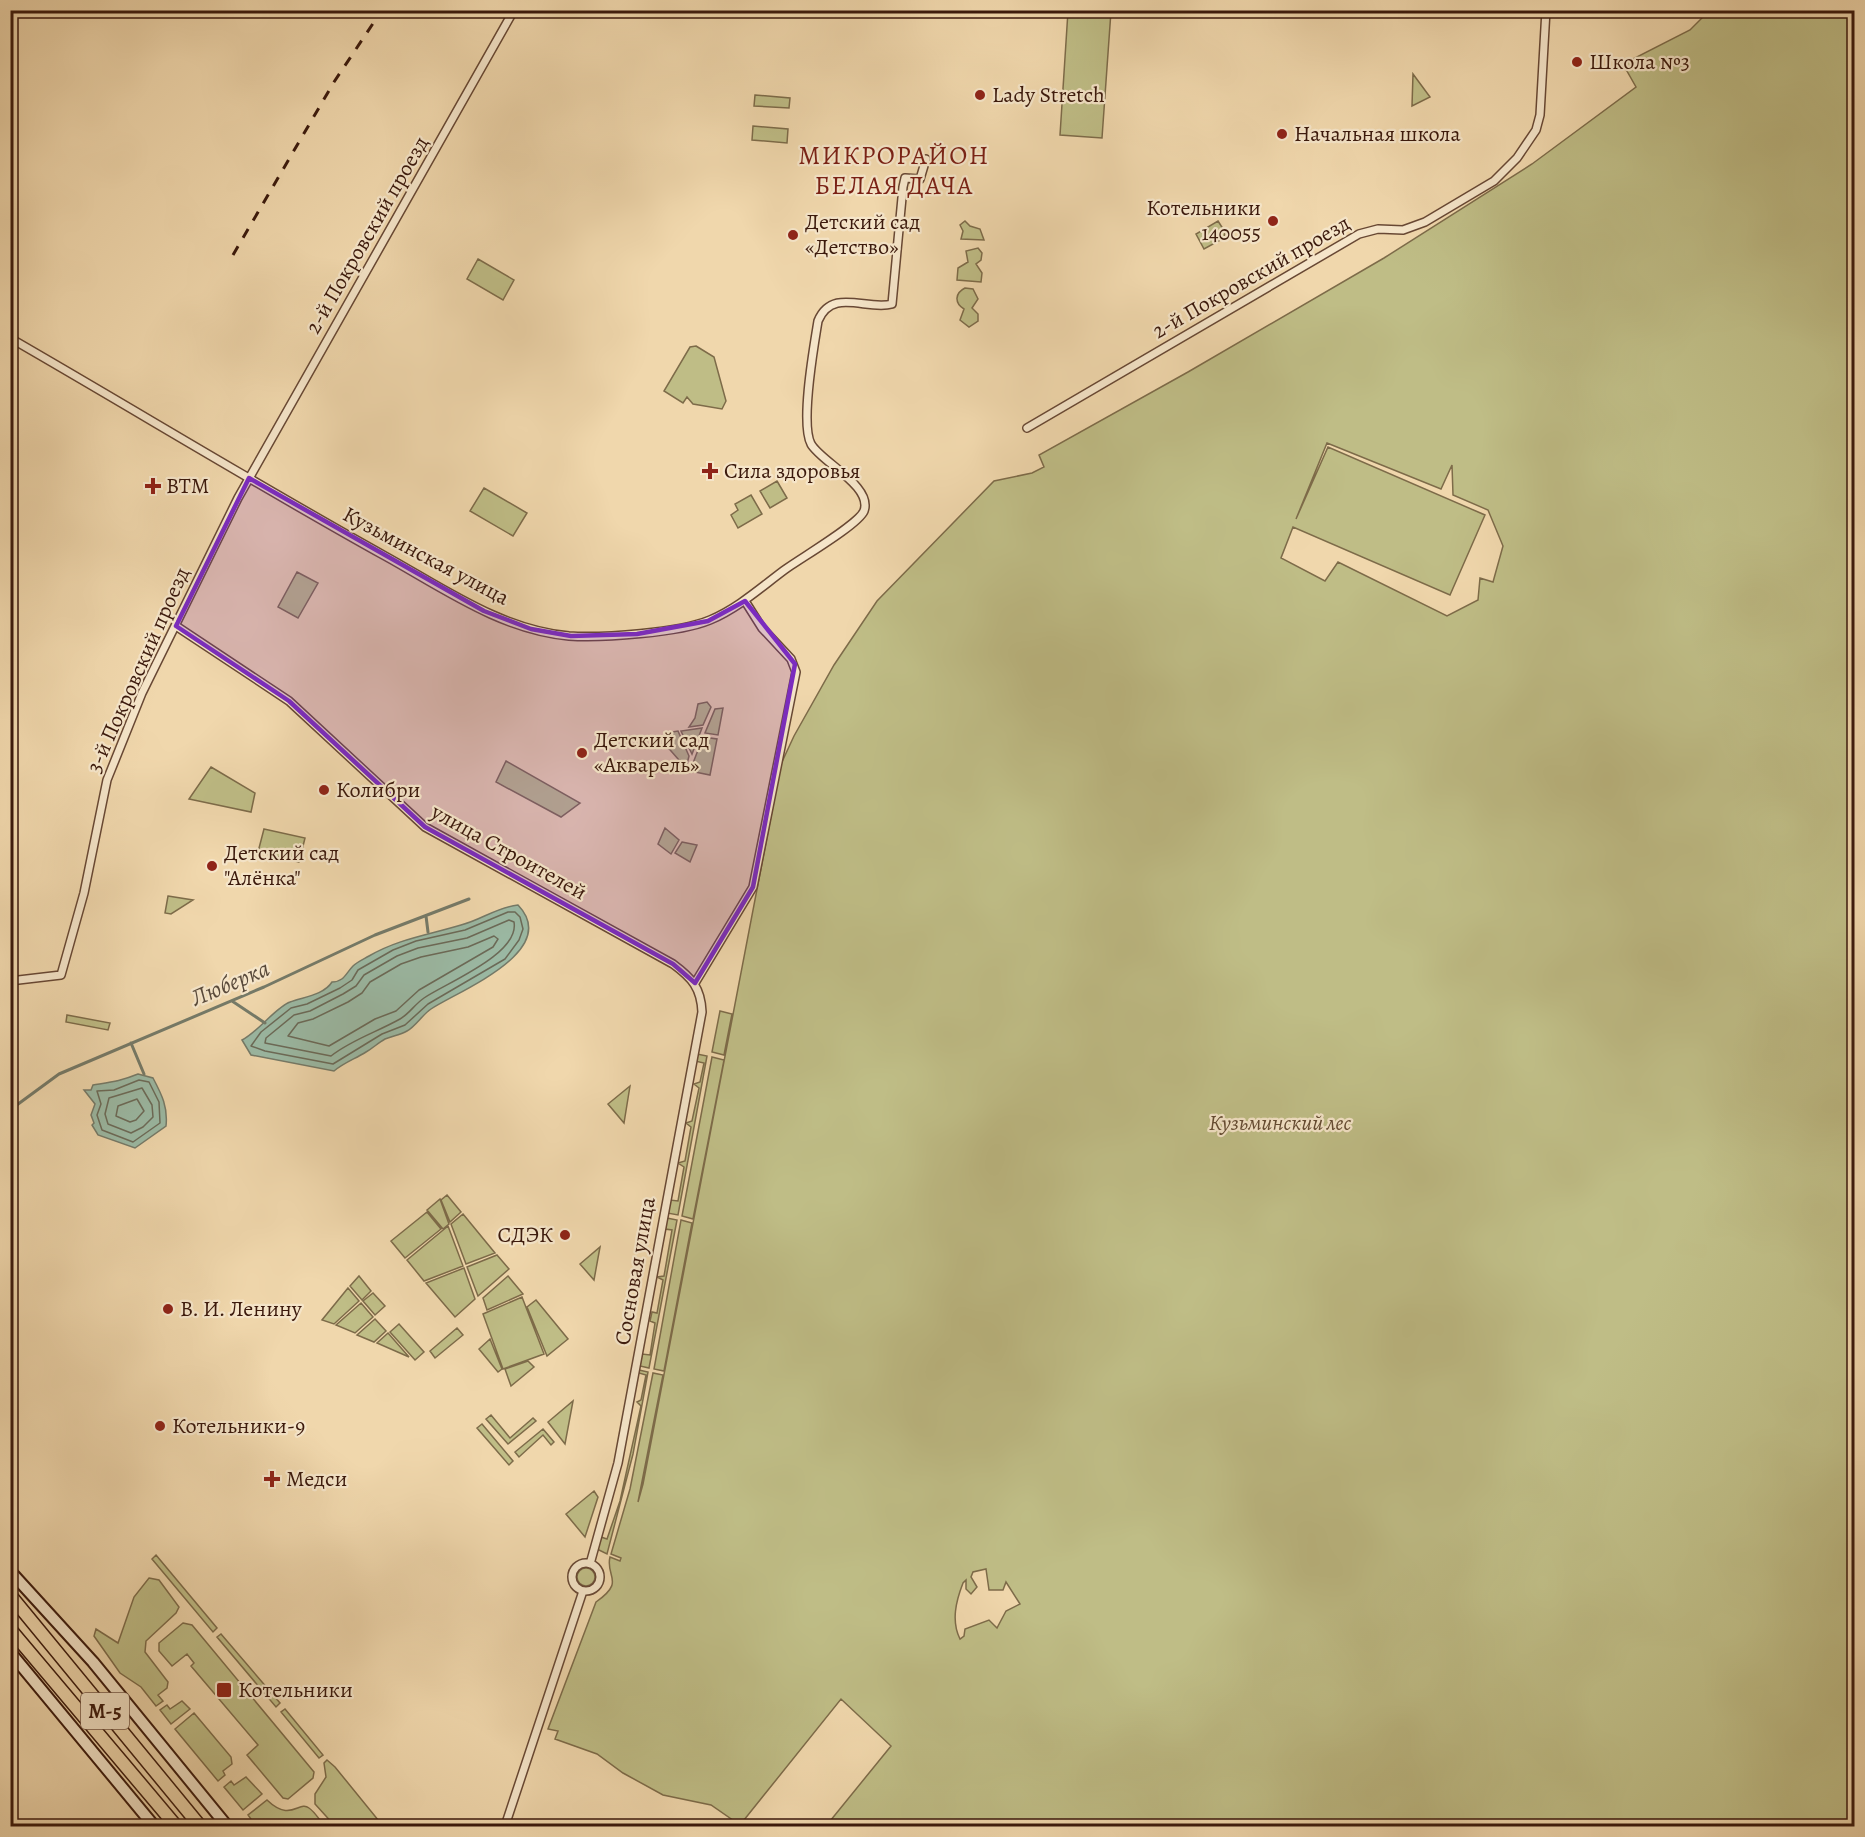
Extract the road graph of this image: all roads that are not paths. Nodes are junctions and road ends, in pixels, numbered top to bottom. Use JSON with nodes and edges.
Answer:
{"nodes":[{"id":1,"x":514,"y":10,"type":"edge"},
{"id":2,"x":1546,"y":10,"type":"edge"},
{"id":3,"x":926,"y":159,"type":"dead end"},
{"id":4,"x":10,"y":338,"type":"edge"},
{"id":5,"x":1027,"y":428,"type":"dead end"},
{"id":6,"x":249,"y":478,"type":"junction"},
{"id":7,"x":745,"y":601,"type":"junction"},
{"id":8,"x":176,"y":626,"type":"junction"},
{"id":9,"x":10,"y":981,"type":"edge"},
{"id":10,"x":695,"y":983,"type":"junction"},
{"id":11,"x":590,"y":1564,"type":"junction"},
{"id":12,"x":10,"y":1570,"type":"edge"},
{"id":13,"x":583,"y":1591,"type":"junction"},
{"id":14,"x":10,"y":1595,"type":"edge"},
{"id":15,"x":10,"y":1629,"type":"edge"},
{"id":16,"x":10,"y":1652,"type":"edge"},
{"id":17,"x":154,"y":1827,"type":"edge"},
{"id":18,"x":176,"y":1827,"type":"edge"},
{"id":19,"x":200,"y":1827,"type":"edge"},
{"id":20,"x":227,"y":1827,"type":"edge"},
{"id":21,"x":505,"y":1827,"type":"edge"}],
"edges":[{"from":1,"to":6,"type":"street","name":"2-й Покровский проезд"},
{"from":2,"to":5,"type":"street","name":"2-й Покровский проезд"},
{"from":3,"to":7,"type":"street","name":"Кузьминская улица"},
{"from":4,"to":6,"type":"street","name":"Кузьминская улица"},
{"from":6,"to":7,"type":"street","name":"Кузьминская улица"},
{"from":6,"to":8,"type":"street","name":"3-й Покровский проезд"},
{"from":7,"to":10,"type":"street"},
{"from":8,"to":9,"type":"street","name":"3-й Покровский проезд"},
{"from":8,"to":10,"type":"street","name":"улица Строителей"},
{"from":10,"to":11,"type":"street","name":"Сосновая улица"},
{"from":11,"to":13,"type":"street","name":"Сосновая улица"},
{"from":11,"to":13,"type":"street","name":"Сосновая улица"},
{"from":12,"to":20,"type":"main road"},
{"from":13,"to":21,"type":"street","name":"Сосновая улица"},
{"from":14,"to":19,"type":"highway","number":"М-5"},
{"from":15,"to":18,"type":"highway","number":"М-5"},
{"from":16,"to":17,"type":"main road"}]}
